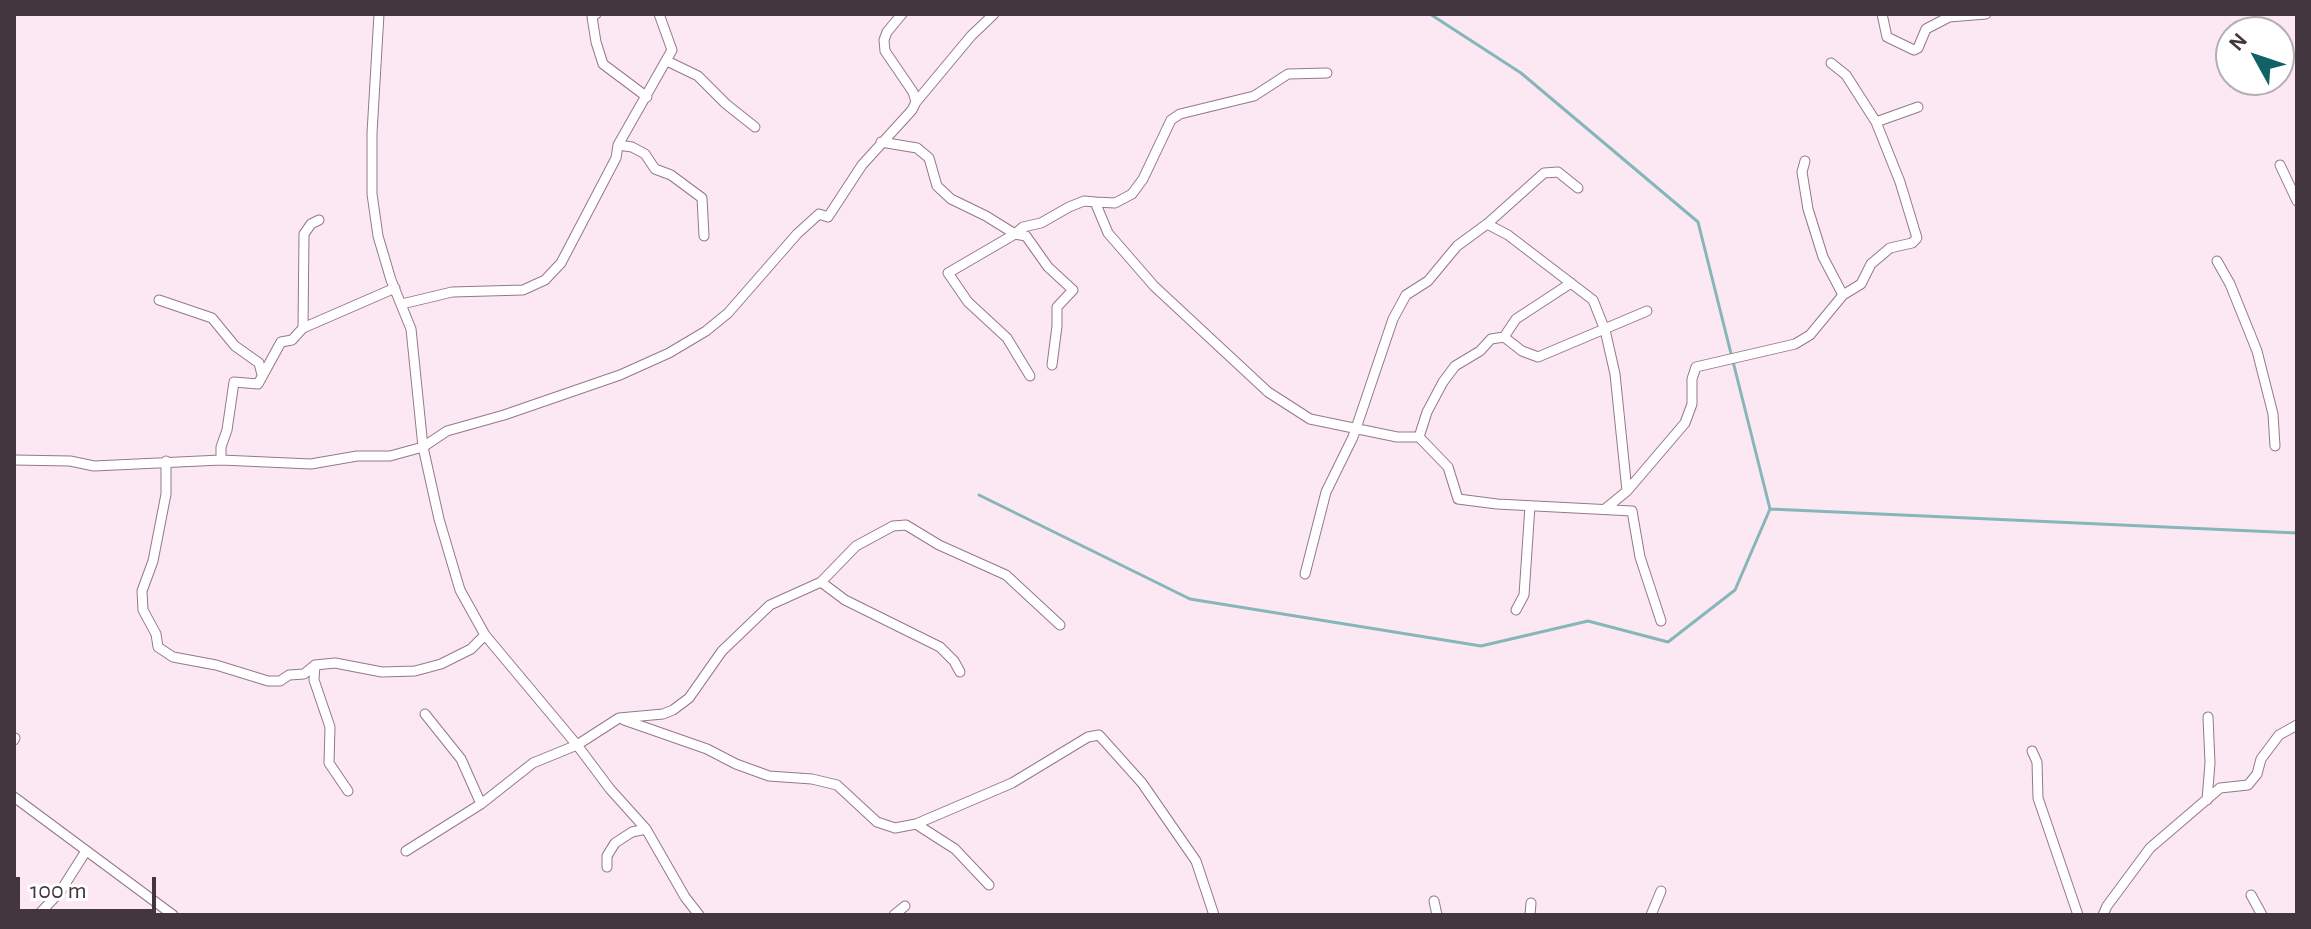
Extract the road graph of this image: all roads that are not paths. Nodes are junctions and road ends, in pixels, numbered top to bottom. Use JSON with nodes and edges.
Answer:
{"nodes":[{"id":1,"x":379,"y":14,"type":"edge"},
{"id":2,"x":659,"y":14,"type":"edge"},
{"id":3,"x":902,"y":14,"type":"edge"},
{"id":4,"x":994,"y":14,"type":"edge"},
{"id":5,"x":1882,"y":14,"type":"edge"},
{"id":6,"x":1986,"y":14,"type":"edge"},
{"id":7,"x":591,"y":15,"type":"edge"},
{"id":8,"x":667,"y":61,"type":"junction"},
{"id":9,"x":1831,"y":63,"type":"dead end"},
{"id":10,"x":1327,"y":73,"type":"dead end"},
{"id":11,"x":647,"y":97,"type":"junction"},
{"id":12,"x":916,"y":102,"type":"junction"},
{"id":13,"x":1918,"y":107,"type":"dead end"},
{"id":14,"x":1876,"y":122,"type":"junction"},
{"id":15,"x":755,"y":127,"type":"dead end"},
{"id":16,"x":881,"y":142,"type":"junction"},
{"id":17,"x":618,"y":145,"type":"junction"},
{"id":18,"x":1805,"y":161,"type":"dead end"},
{"id":19,"x":2280,"y":165,"type":"dead end"},
{"id":20,"x":1578,"y":188,"type":"dead end"},
{"id":21,"x":2297,"y":201,"type":"edge"},
{"id":22,"x":1095,"y":202,"type":"junction"},
{"id":23,"x":319,"y":220,"type":"dead end"},
{"id":24,"x":1487,"y":224,"type":"junction"},
{"id":25,"x":1015,"y":234,"type":"junction"},
{"id":26,"x":704,"y":236,"type":"dead end"},
{"id":27,"x":2217,"y":261,"type":"dead end"},
{"id":28,"x":1571,"y":283,"type":"junction"},
{"id":29,"x":395,"y":288,"type":"junction"},
{"id":30,"x":1843,"y":295,"type":"junction"},
{"id":31,"x":159,"y":300,"type":"dead end"},
{"id":32,"x":402,"y":304,"type":"junction"},
{"id":33,"x":1647,"y":311,"type":"dead end"},
{"id":34,"x":303,"y":328,"type":"junction"},
{"id":35,"x":1605,"y":330,"type":"junction"},
{"id":36,"x":1504,"y":337,"type":"junction"},
{"id":37,"x":1052,"y":365,"type":"dead end"},
{"id":38,"x":262,"y":375,"type":"junction"},
{"id":39,"x":1030,"y":376,"type":"dead end"},
{"id":40,"x":1355,"y":429,"type":"junction"},
{"id":41,"x":1419,"y":437,"type":"junction"},
{"id":42,"x":2275,"y":446,"type":"dead end"},
{"id":43,"x":423,"y":447,"type":"junction"},
{"id":44,"x":14,"y":460,"type":"edge"},
{"id":45,"x":221,"y":460,"type":"junction"},
{"id":46,"x":166,"y":461,"type":"junction"},
{"id":47,"x":1627,"y":491,"type":"junction"},
{"id":48,"x":1530,"y":506,"type":"junction"},
{"id":49,"x":1605,"y":509,"type":"junction"},
{"id":50,"x":1305,"y":574,"type":"dead end"},
{"id":51,"x":821,"y":582,"type":"junction"},
{"id":52,"x":1516,"y":610,"type":"dead end"},
{"id":53,"x":1661,"y":621,"type":"dead end"},
{"id":54,"x":1060,"y":625,"type":"dead end"},
{"id":55,"x":485,"y":635,"type":"junction"},
{"id":56,"x":315,"y":665,"type":"junction"},
{"id":57,"x":960,"y":672,"type":"dead end"},
{"id":58,"x":425,"y":714,"type":"dead end"},
{"id":59,"x":2208,"y":717,"type":"dead end"},
{"id":60,"x":619,"y":718,"type":"junction"},
{"id":61,"x":2297,"y":725,"type":"edge"},
{"id":62,"x":577,"y":745,"type":"junction"},
{"id":63,"x":2032,"y":751,"type":"dead end"},
{"id":64,"x":348,"y":791,"type":"dead end"},
{"id":65,"x":14,"y":797,"type":"edge"},
{"id":66,"x":2207,"y":800,"type":"junction"},
{"id":67,"x":481,"y":804,"type":"junction"},
{"id":68,"x":916,"y":824,"type":"junction"},
{"id":69,"x":646,"y":829,"type":"junction"},
{"id":70,"x":86,"y":851,"type":"junction"},
{"id":71,"x":406,"y":851,"type":"dead end"},
{"id":72,"x":607,"y":867,"type":"dead end"},
{"id":73,"x":989,"y":885,"type":"dead end"},
{"id":74,"x":1661,"y":891,"type":"dead end"},
{"id":75,"x":2251,"y":895,"type":"dead end"},
{"id":76,"x":1434,"y":901,"type":"dead end"},
{"id":77,"x":1531,"y":903,"type":"dead end"},
{"id":78,"x":905,"y":906,"type":"dead end"},
{"id":79,"x":38,"y":915,"type":"edge"},
{"id":80,"x":173,"y":915,"type":"edge"},
{"id":81,"x":699,"y":915,"type":"edge"},
{"id":82,"x":894,"y":915,"type":"edge"},
{"id":83,"x":1214,"y":915,"type":"edge"},
{"id":84,"x":1437,"y":915,"type":"edge"},
{"id":85,"x":1530,"y":915,"type":"edge"},
{"id":86,"x":1651,"y":915,"type":"edge"},
{"id":87,"x":2078,"y":915,"type":"edge"},
{"id":88,"x":2103,"y":915,"type":"edge"},
{"id":89,"x":2262,"y":915,"type":"edge"}],
"edges":[{"from":1,"to":29,"type":"street"},
{"from":2,"to":8,"type":"street"},
{"from":3,"to":12,"type":"street"},
{"from":4,"to":12,"type":"street"},
{"from":5,"to":6,"type":"street"},
{"from":7,"to":11,"type":"street"},
{"from":8,"to":11,"type":"street"},
{"from":8,"to":15,"type":"street"},
{"from":9,"to":14,"type":"street"},
{"from":10,"to":22,"type":"street"},
{"from":11,"to":17,"type":"street"},
{"from":12,"to":16,"type":"street"},
{"from":13,"to":14,"type":"street"},
{"from":14,"to":30,"type":"street"},
{"from":16,"to":25,"type":"street"},
{"from":16,"to":43,"type":"street"},
{"from":17,"to":26,"type":"street"},
{"from":17,"to":32,"type":"street"},
{"from":18,"to":30,"type":"street"},
{"from":19,"to":21,"type":"street"},
{"from":20,"to":24,"type":"street"},
{"from":22,"to":25,"type":"street"},
{"from":22,"to":40,"type":"street"},
{"from":23,"to":34,"type":"street"},
{"from":24,"to":28,"type":"street"},
{"from":24,"to":40,"type":"street"},
{"from":25,"to":37,"type":"street"},
{"from":25,"to":39,"type":"street"},
{"from":27,"to":42,"type":"street"},
{"from":28,"to":35,"type":"street"},
{"from":28,"to":36,"type":"street"},
{"from":29,"to":32,"type":"street"},
{"from":29,"to":34,"type":"street"},
{"from":30,"to":47,"type":"street"},
{"from":31,"to":38,"type":"street"},
{"from":32,"to":43,"type":"street"},
{"from":33,"to":35,"type":"street"},
{"from":34,"to":38,"type":"street"},
{"from":35,"to":36,"type":"street"},
{"from":35,"to":47,"type":"street"},
{"from":36,"to":41,"type":"street"},
{"from":38,"to":45,"type":"street"},
{"from":40,"to":41,"type":"street"},
{"from":40,"to":50,"type":"street"},
{"from":41,"to":48,"type":"street"},
{"from":43,"to":45,"type":"street"},
{"from":43,"to":55,"type":"street"},
{"from":44,"to":46,"type":"street"},
{"from":45,"to":46,"type":"street"},
{"from":46,"to":56,"type":"street"},
{"from":47,"to":49,"type":"street"},
{"from":48,"to":49,"type":"street"},
{"from":48,"to":52,"type":"street"},
{"from":49,"to":53,"type":"street"},
{"from":51,"to":54,"type":"street"},
{"from":51,"to":57,"type":"street"},
{"from":51,"to":60,"type":"street"},
{"from":55,"to":56,"type":"street"},
{"from":55,"to":62,"type":"street"},
{"from":56,"to":64,"type":"street"},
{"from":58,"to":67,"type":"street"},
{"from":59,"to":66,"type":"street"},
{"from":60,"to":62,"type":"street"},
{"from":60,"to":68,"type":"street"},
{"from":61,"to":66,"type":"street"},
{"from":62,"to":67,"type":"street"},
{"from":62,"to":69,"type":"street"},
{"from":63,"to":87,"type":"street"},
{"from":65,"to":70,"type":"street"},
{"from":66,"to":88,"type":"street"},
{"from":67,"to":71,"type":"street"},
{"from":68,"to":73,"type":"street"},
{"from":68,"to":83,"type":"street"},
{"from":69,"to":72,"type":"street"},
{"from":69,"to":81,"type":"street"},
{"from":70,"to":79,"type":"street"},
{"from":70,"to":80,"type":"street"},
{"from":74,"to":86,"type":"street"},
{"from":75,"to":89,"type":"street"},
{"from":76,"to":84,"type":"street"},
{"from":77,"to":85,"type":"street"},
{"from":78,"to":82,"type":"street"}]}
